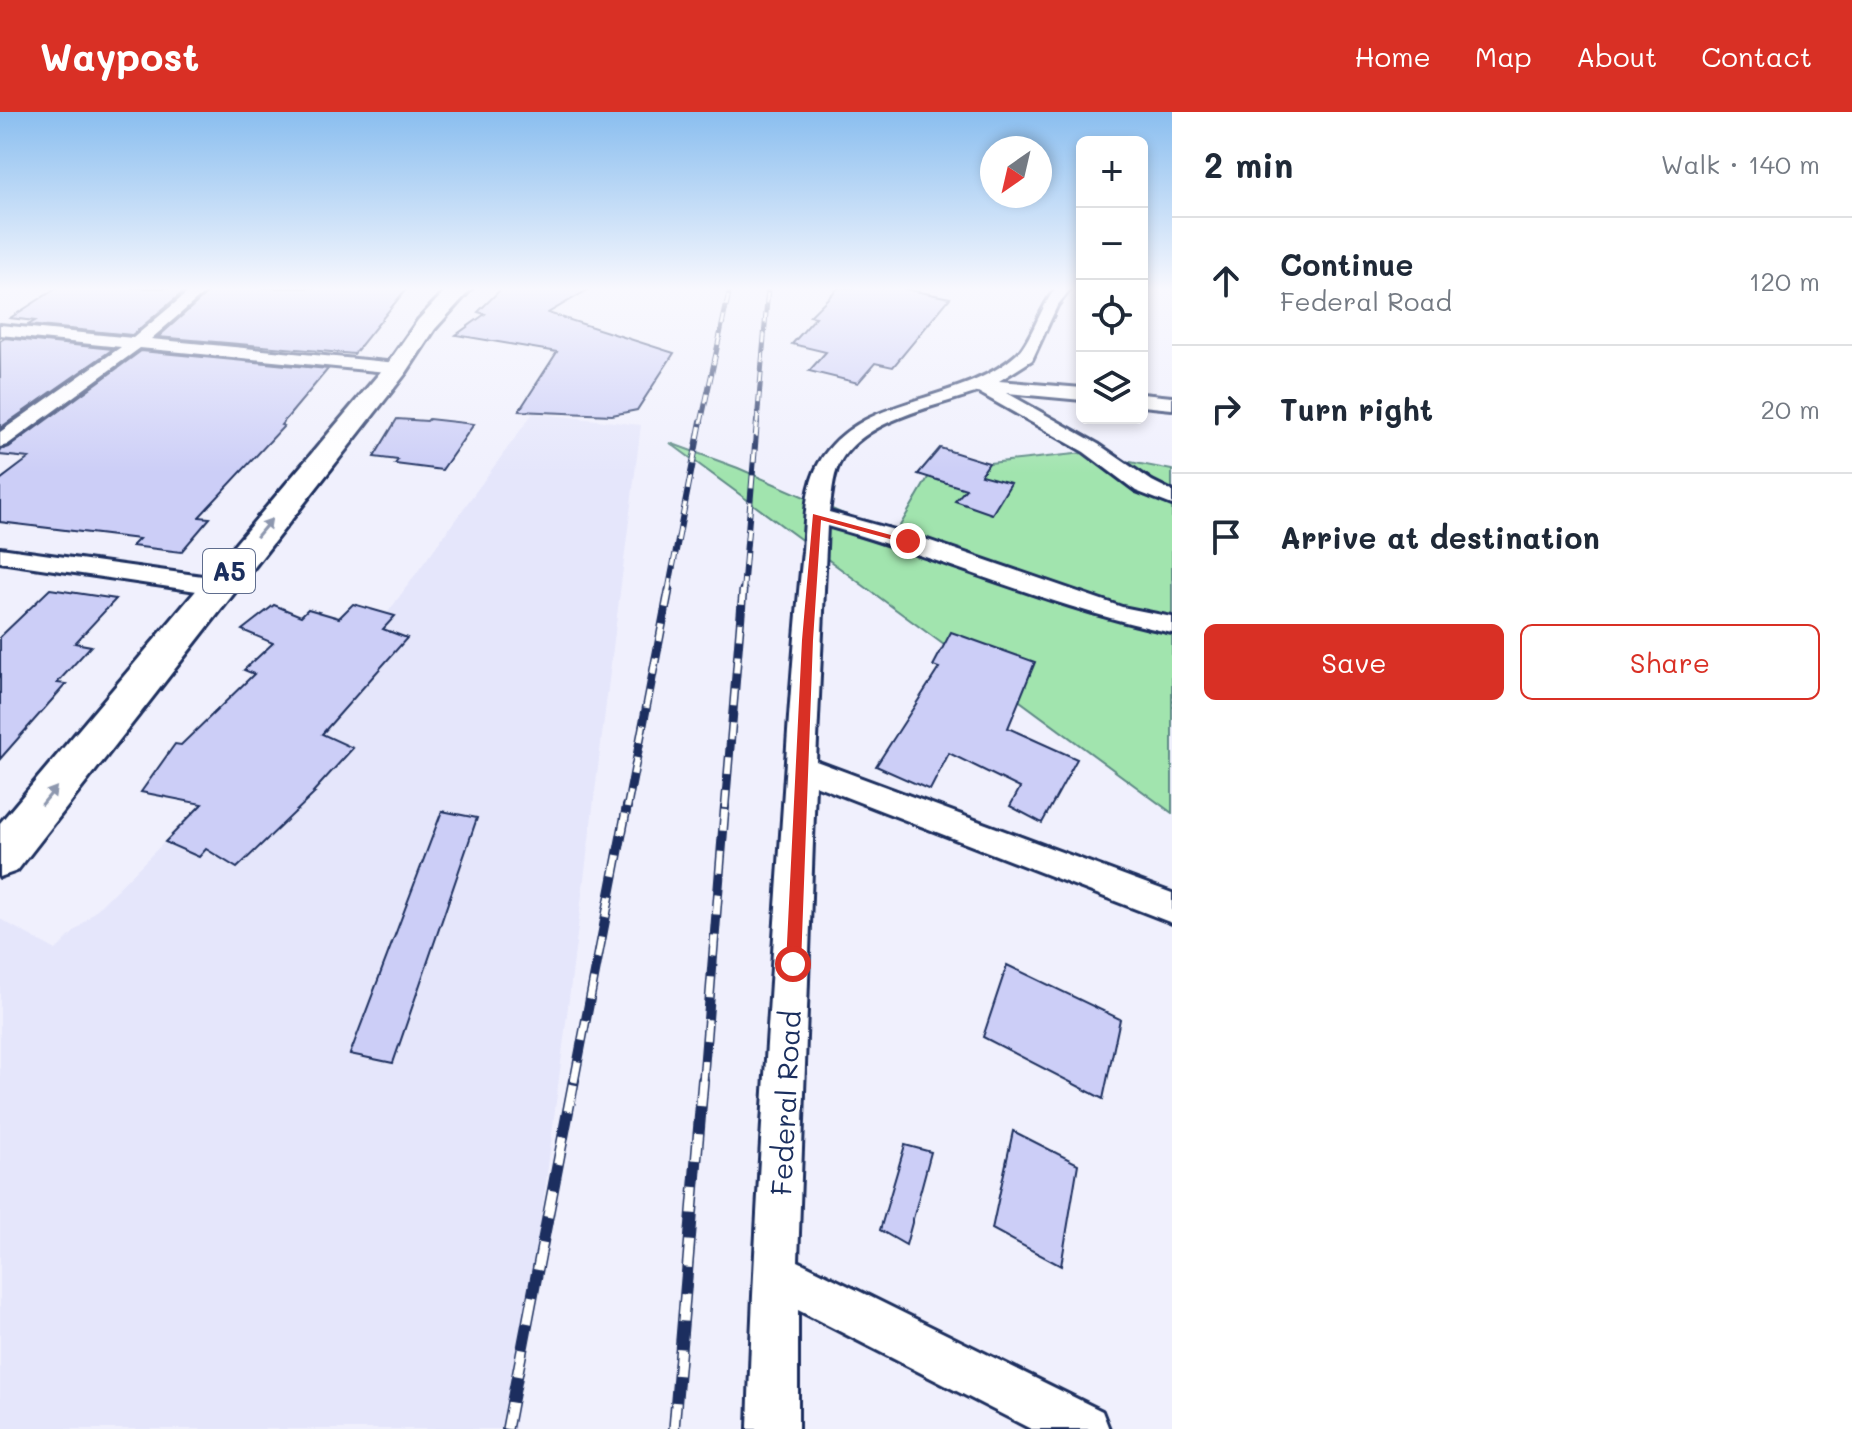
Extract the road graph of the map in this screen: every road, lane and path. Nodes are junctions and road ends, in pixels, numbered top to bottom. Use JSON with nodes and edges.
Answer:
{"nodes":[{"id":1,"x":128,"y":349,"type":"edge"},
{"id":2,"x":204,"y":349,"type":"edge"},
{"id":3,"x":410,"y":349,"type":"edge"},
{"id":4,"x":1041,"y":349,"type":"edge"},
{"id":5,"x":1038,"y":366,"type":"junction"},
{"id":6,"x":397,"y":368,"type":"junction"},
{"id":7,"x":980,"y":385,"type":"junction"},
{"id":8,"x":1076,"y":390,"type":"edge"},
{"id":9,"x":1076,"y":393,"type":"edge"},
{"id":10,"x":1148,"y":401,"type":"edge"},
{"id":11,"x":1172,"y":403,"type":"edge"},
{"id":12,"x":0,"y":441,"type":"edge"},
{"id":13,"x":1172,"y":499,"type":"edge"},
{"id":14,"x":817,"y":516,"type":"junction"},
{"id":15,"x":0,"y":555,"type":"edge"},
{"id":16,"x":217,"y":586,"type":"junction"},
{"id":17,"x":1172,"y":625,"type":"edge"},
{"id":18,"x":802,"y":768,"type":"junction"},
{"id":19,"x":0,"y":857,"type":"edge"},
{"id":20,"x":1172,"y":908,"type":"edge"},
{"id":21,"x":775,"y":1274,"type":"junction"},
{"id":22,"x":773,"y":1429,"type":"edge"},
{"id":23,"x":1084,"y":1429,"type":"edge"}],
"edges":[{"from":1,"to":12,"type":"street"},
{"from":2,"to":6,"type":"street"},
{"from":3,"to":6,"type":"main road","number":"A5"},
{"from":4,"to":5,"type":"street"},
{"from":5,"to":7,"type":"street","name":"Federal Road"},
{"from":5,"to":8,"type":"street"},
{"from":16,"to":6,"type":"main road","number":"A5","one_way":true},
{"from":7,"to":9,"type":"street"},
{"from":7,"to":13,"type":"street"},
{"from":7,"to":14,"type":"street","name":"Federal Road"},
{"from":10,"to":11,"type":"street"},
{"from":14,"to":17,"type":"street"},
{"from":14,"to":18,"type":"street","name":"Federal Road"},
{"from":15,"to":16,"type":"street"},
{"from":19,"to":16,"type":"main road","number":"A5","one_way":true},
{"from":18,"to":20,"type":"street"},
{"from":18,"to":21,"type":"street","name":"Federal Road"},
{"from":21,"to":22,"type":"street","name":"Federal Road"},
{"from":21,"to":23,"type":"street"}]}
